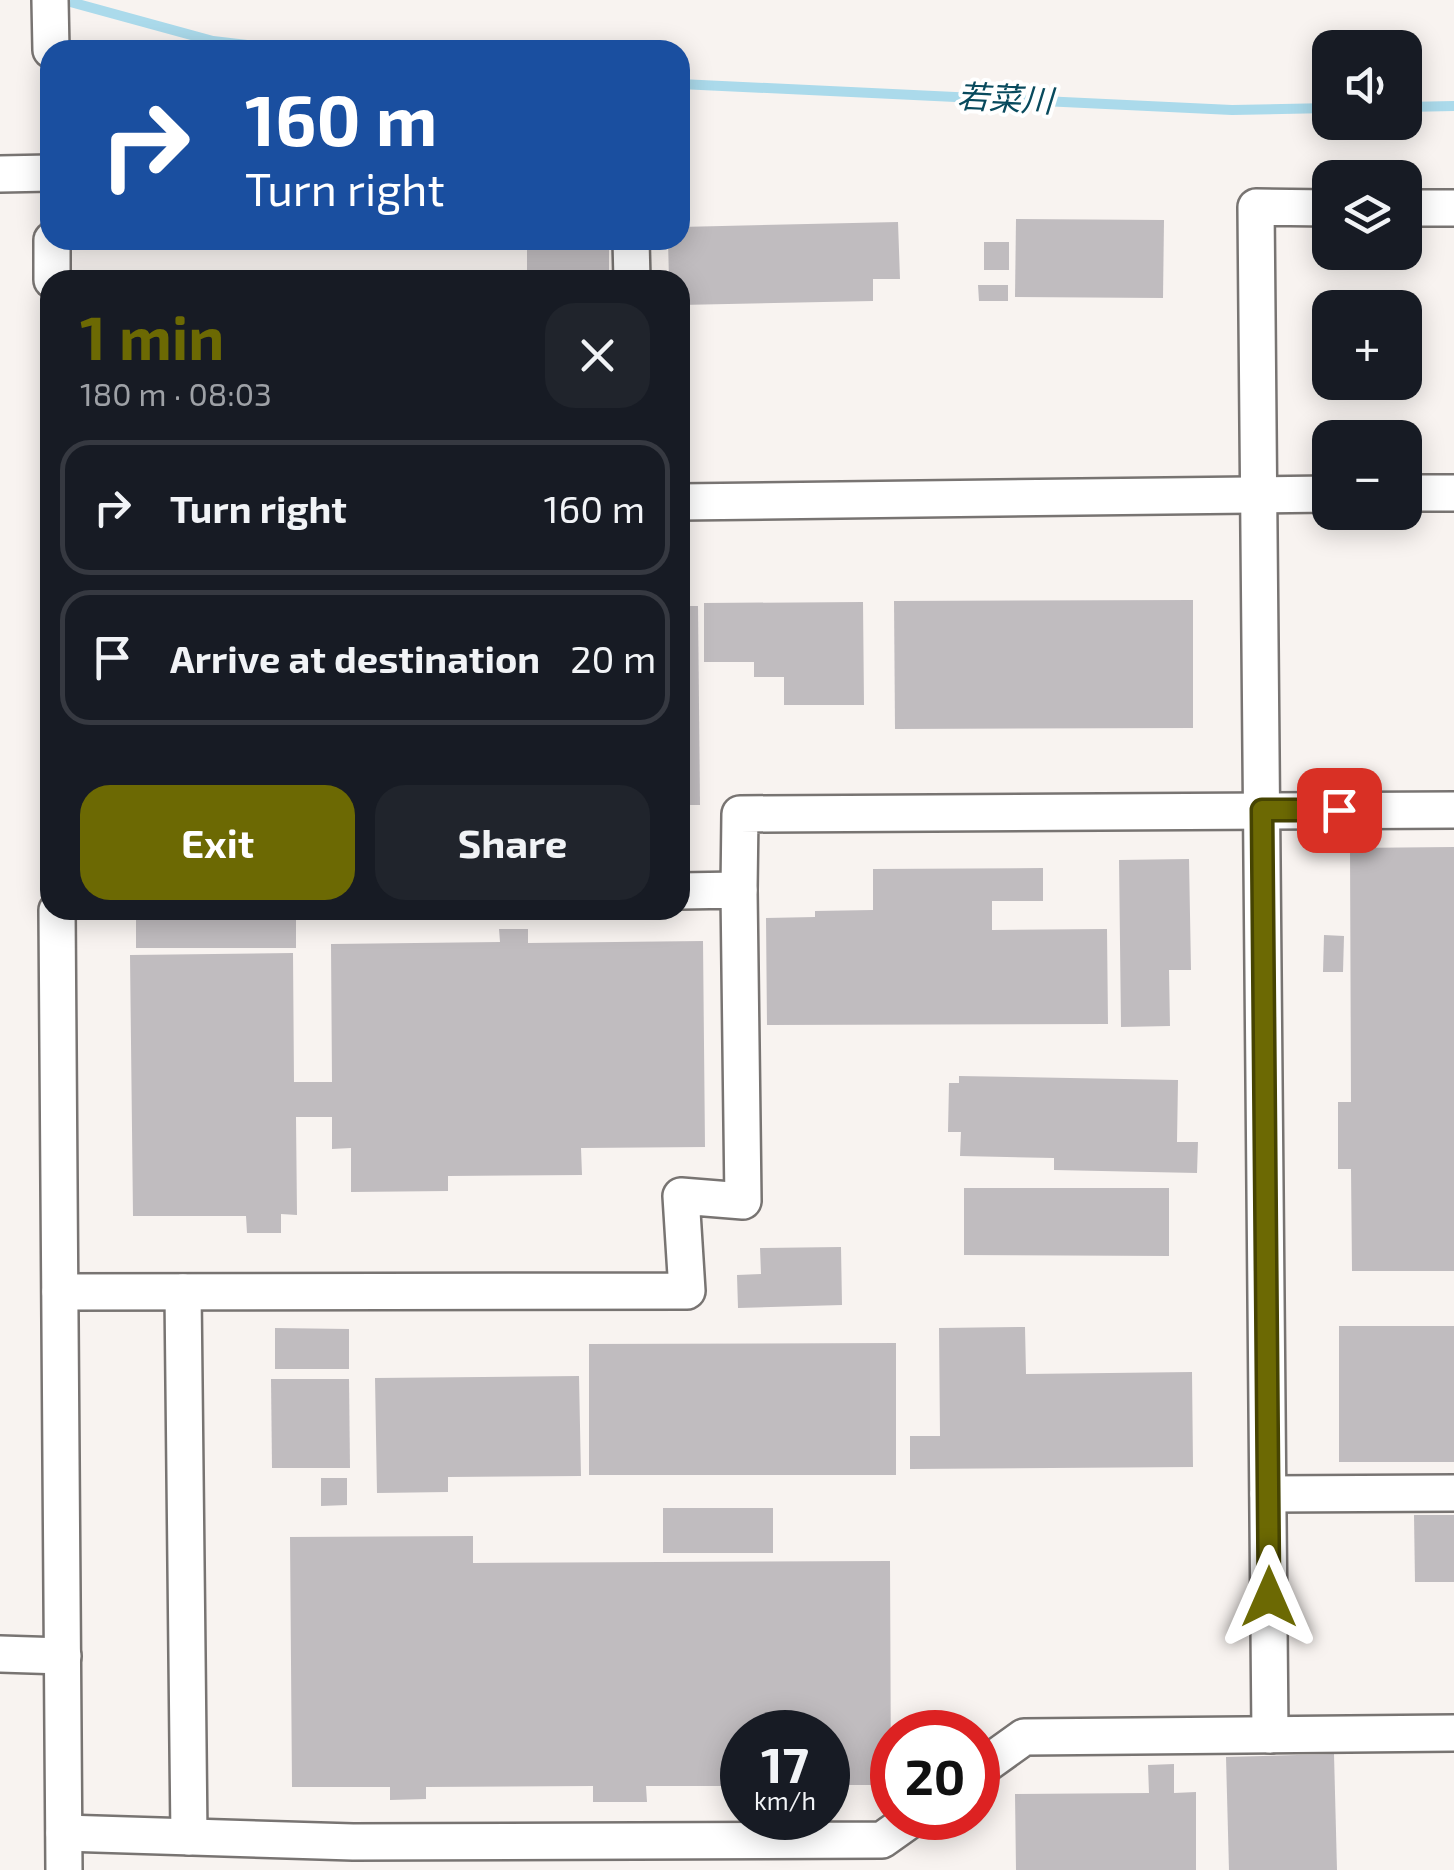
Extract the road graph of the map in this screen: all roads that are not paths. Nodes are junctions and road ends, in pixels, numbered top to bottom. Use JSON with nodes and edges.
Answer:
{"nodes":[{"id":1,"x":50,"y":0,"type":"edge"},
{"id":2,"x":50,"y":40,"type":"edge"},
{"id":3,"x":40,"y":173,"type":"edge"},
{"id":4,"x":0,"y":174,"type":"edge"},
{"id":5,"x":1312,"y":208,"type":"edge"},
{"id":6,"x":1422,"y":208,"type":"edge"},
{"id":7,"x":1454,"y":208,"type":"edge"},
{"id":8,"x":1454,"y":493,"type":"edge"},
{"id":9,"x":1312,"y":494,"type":"edge"},
{"id":10,"x":1422,"y":494,"type":"edge"},
{"id":11,"x":1260,"y":495,"type":"junction"},
{"id":12,"x":690,"y":502,"type":"edge"},
{"id":13,"x":1262,"y":810,"type":"junction"},
{"id":14,"x":1454,"y":810,"type":"edge"},
{"id":15,"x":740,"y":890,"type":"junction"},
{"id":16,"x":690,"y":891,"type":"edge"},
{"id":17,"x":57,"y":920,"type":"edge"},
{"id":18,"x":60,"y":1292,"type":"junction"},
{"id":19,"x":184,"y":1292,"type":"junction"},
{"id":20,"x":1454,"y":1493,"type":"edge"},
{"id":21,"x":1268,"y":1494,"type":"junction"},
{"id":22,"x":0,"y":1654,"type":"edge"},
{"id":23,"x":63,"y":1656,"type":"junction"},
{"id":24,"x":1454,"y":1733,"type":"edge"},
{"id":25,"x":1270,"y":1735,"type":"junction"},
{"id":26,"x":1000,"y":1754,"type":"edge"},
{"id":27,"x":64,"y":1833,"type":"junction"},
{"id":28,"x":188,"y":1837,"type":"junction"},
{"id":29,"x":882,"y":1840,"type":"edge"},
{"id":30,"x":64,"y":1870,"type":"edge"}],
"edges":[{"from":1,"to":2,"type":"street"},
{"from":3,"to":4,"type":"street"},
{"from":5,"to":11,"type":"street"},
{"from":6,"to":7,"type":"street"},
{"from":8,"to":10,"type":"street"},
{"from":9,"to":11,"type":"street"},
{"from":11,"to":12,"type":"street"},
{"from":11,"to":13,"type":"street"},
{"from":13,"to":14,"type":"street"},
{"from":13,"to":15,"type":"street"},
{"from":13,"to":21,"type":"street"},
{"from":15,"to":16,"type":"street"},
{"from":15,"to":19,"type":"street"},
{"from":17,"to":18,"type":"street"},
{"from":18,"to":19,"type":"street"},
{"from":18,"to":23,"type":"street"},
{"from":19,"to":28,"type":"street"},
{"from":20,"to":21,"type":"street"},
{"from":21,"to":25,"type":"street"},
{"from":22,"to":23,"type":"street"},
{"from":23,"to":27,"type":"street"},
{"from":24,"to":25,"type":"street"},
{"from":25,"to":26,"type":"street"},
{"from":27,"to":28,"type":"street"},
{"from":27,"to":30,"type":"street"},
{"from":28,"to":29,"type":"street"}]}
